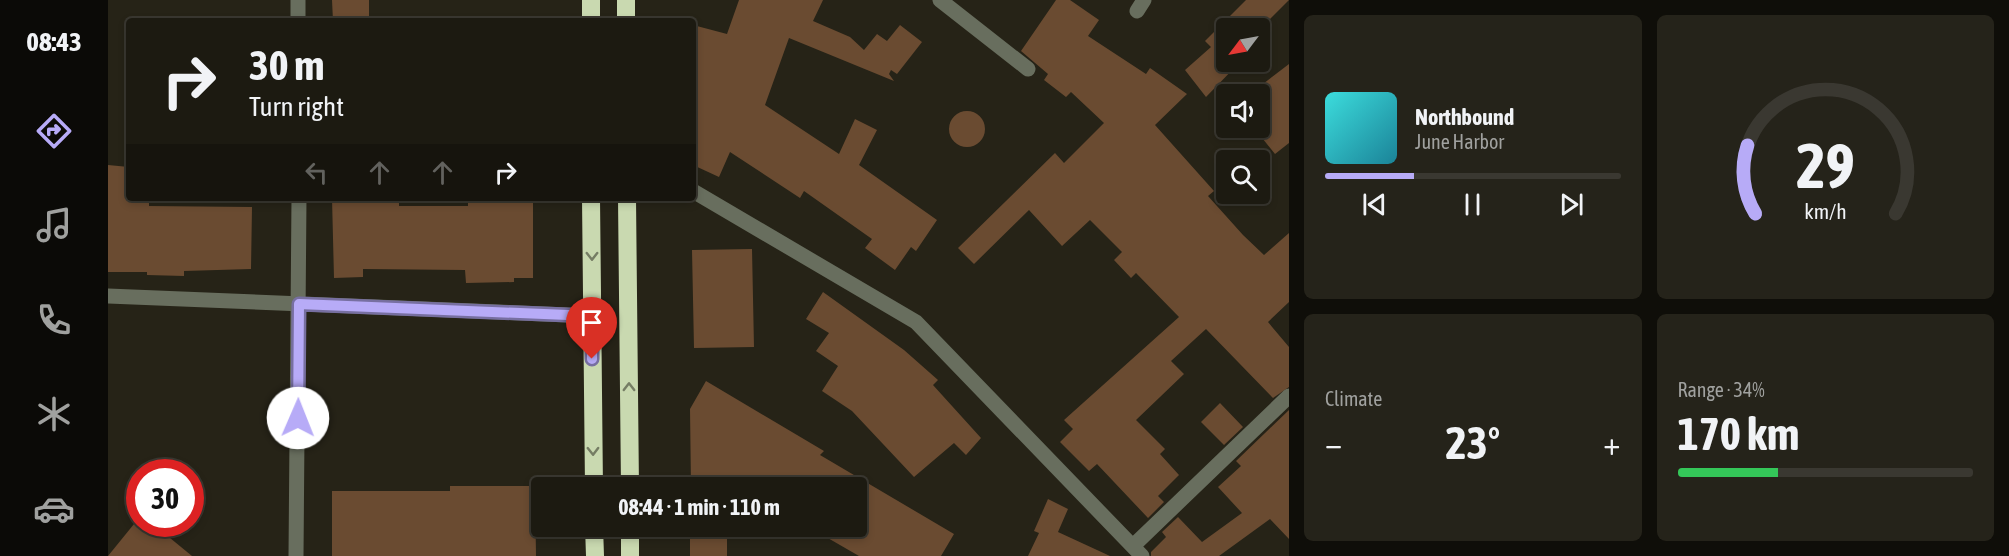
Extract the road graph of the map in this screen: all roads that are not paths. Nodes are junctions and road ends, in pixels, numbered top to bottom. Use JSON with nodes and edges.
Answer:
{"nodes":[{"id":1,"x":298,"y":0,"type":"edge"},
{"id":2,"x":591,"y":0,"type":"edge"},
{"id":3,"x":626,"y":0,"type":"edge"},
{"id":4,"x":940,"y":0,"type":"edge"},
{"id":5,"x":298,"y":18,"type":"edge"},
{"id":6,"x":591,"y":18,"type":"edge"},
{"id":7,"x":626,"y":18,"type":"edge"},
{"id":8,"x":1028,"y":69,"type":"dead end"},
{"id":9,"x":696,"y":193,"type":"edge"},
{"id":10,"x":299,"y":201,"type":"edge"},
{"id":11,"x":591,"y":201,"type":"edge"},
{"id":12,"x":627,"y":201,"type":"edge"},
{"id":13,"x":108,"y":297,"type":"edge"},
{"id":14,"x":299,"y":304,"type":"junction"},
{"id":15,"x":592,"y":316,"type":"junction"},
{"id":16,"x":1289,"y":396,"type":"edge"},
{"id":17,"x":594,"y":477,"type":"edge"},
{"id":18,"x":630,"y":477,"type":"edge"},
{"id":19,"x":594,"y":537,"type":"edge"},
{"id":20,"x":630,"y":537,"type":"edge"},
{"id":21,"x":1138,"y":551,"type":"edge"},
{"id":22,"x":296,"y":556,"type":"edge"},
{"id":23,"x":595,"y":556,"type":"edge"},
{"id":24,"x":630,"y":556,"type":"edge"}],
"edges":[{"from":1,"to":5,"type":"street"},
{"from":2,"to":6,"type":"highway"},
{"from":3,"to":7,"type":"highway"},
{"from":4,"to":8,"type":"street"},
{"from":9,"to":21,"type":"street"},
{"from":10,"to":14,"type":"street"},
{"from":11,"to":15,"type":"highway","one_way":true},
{"from":18,"to":12,"type":"highway","one_way":true},
{"from":13,"to":14,"type":"street"},
{"from":14,"to":15,"type":"street"},
{"from":14,"to":22,"type":"street"},
{"from":15,"to":17,"type":"highway","one_way":true},
{"from":16,"to":21,"type":"street"},
{"from":19,"to":23,"type":"highway"},
{"from":20,"to":24,"type":"highway"}]}
